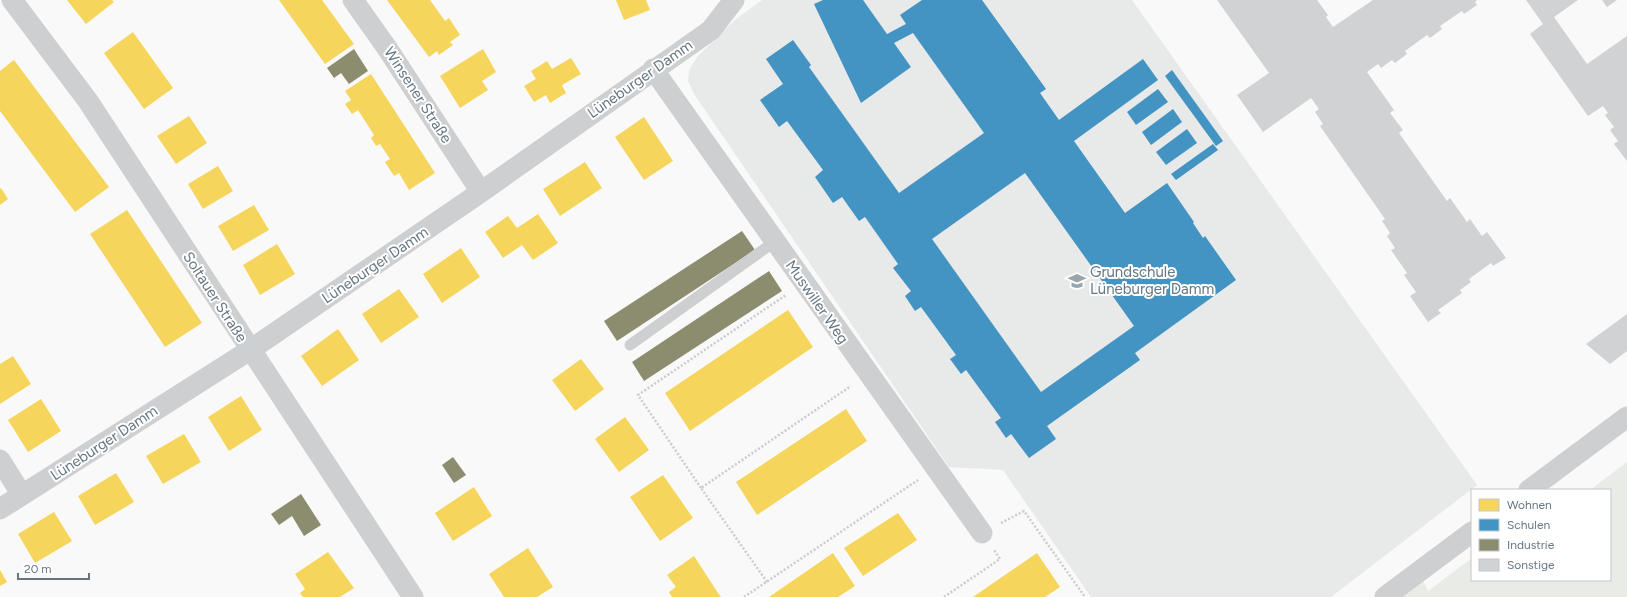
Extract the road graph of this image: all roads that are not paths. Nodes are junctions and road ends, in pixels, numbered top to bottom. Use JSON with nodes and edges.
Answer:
{"nodes":[{"id":1,"x":12,"y":0,"type":"edge"},
{"id":2,"x":353,"y":0,"type":"edge"},
{"id":3,"x":734,"y":0,"type":"edge"},
{"id":4,"x":654,"y":69,"type":"junction"},
{"id":5,"x":481,"y":192,"type":"junction"},
{"id":6,"x":774,"y":242,"type":"junction"},
{"id":7,"x":630,"y":345,"type":"dead end"},
{"id":8,"x":250,"y":350,"type":"junction"},
{"id":9,"x":1627,"y":417,"type":"edge"},
{"id":10,"x":0,"y":460,"type":"edge"},
{"id":11,"x":1530,"y":489,"type":"edge"},
{"id":12,"x":22,"y":496,"type":"junction"},
{"id":13,"x":0,"y":509,"type":"edge"},
{"id":14,"x":982,"y":533,"type":"road end"},
{"id":15,"x":1471,"y":533,"type":"edge"},
{"id":16,"x":413,"y":597,"type":"edge"},
{"id":17,"x":1384,"y":597,"type":"edge"}],
"edges":[{"from":1,"to":8,"type":"street","name":"Soltauer Straße"},
{"from":2,"to":5,"type":"street","name":"Winsener Straße"},
{"from":3,"to":4,"type":"street","name":"Lüneburger Damm"},
{"from":4,"to":5,"type":"street","name":"Lüneburger Damm"},
{"from":4,"to":6,"type":"street","name":"Muswiller Weg"},
{"from":5,"to":8,"type":"street","name":"Lüneburger Damm"},
{"from":6,"to":7,"type":"lane"},
{"from":6,"to":14,"type":"street","name":"Muswiller Weg"},
{"from":8,"to":12,"type":"street","name":"Lüneburger Damm"},
{"from":8,"to":16,"type":"street","name":"Soltauer Straße"},
{"from":9,"to":11,"type":"street"},
{"from":10,"to":12,"type":"street"},
{"from":12,"to":13,"type":"street","name":"Lüneburger Damm"},
{"from":15,"to":17,"type":"street"}]}
